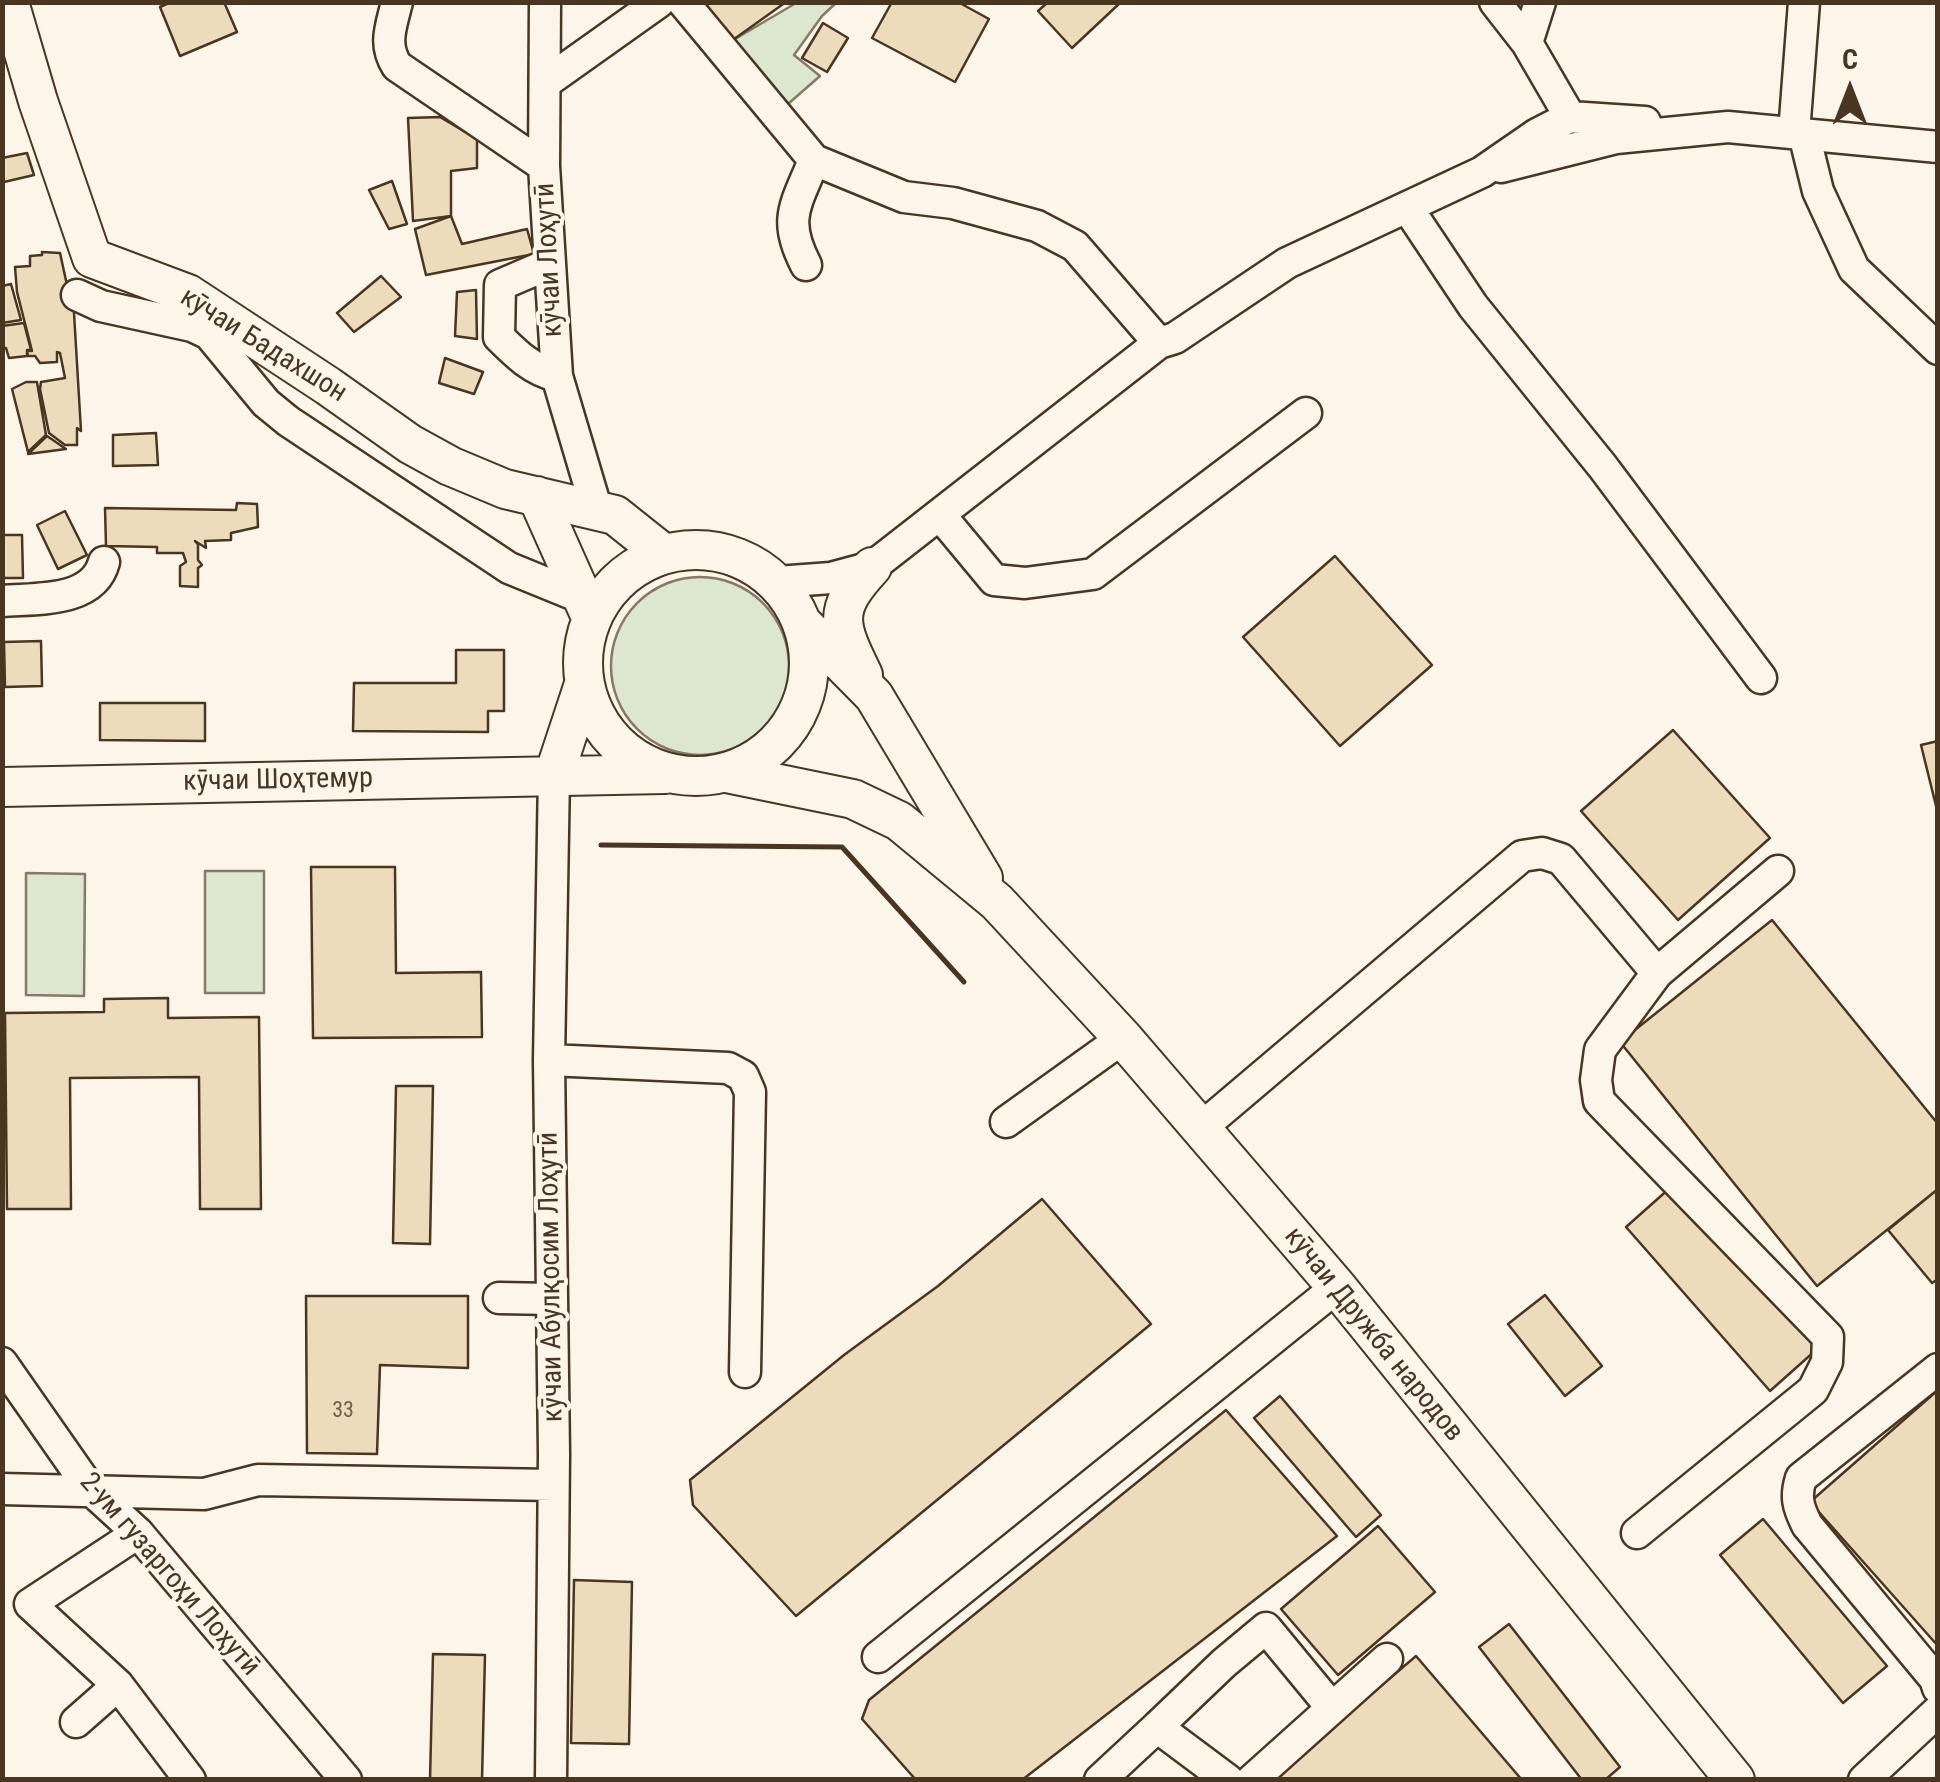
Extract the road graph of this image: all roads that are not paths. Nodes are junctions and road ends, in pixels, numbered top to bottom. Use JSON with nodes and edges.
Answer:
{"nodes":[{"id":1,"x":9,"y":2,"type":"edge"},
{"id":2,"x":397,"y":2,"type":"edge"},
{"id":3,"x":545,"y":2,"type":"edge"},
{"id":4,"x":659,"y":2,"type":"edge"},
{"id":5,"x":683,"y":2,"type":"edge"},
{"id":6,"x":1496,"y":2,"type":"edge"},
{"id":7,"x":1540,"y":2,"type":"edge"},
{"id":8,"x":1804,"y":2,"type":"edge"},
{"id":9,"x":1527,"y":43,"type":"junction"},
{"id":10,"x":545,"y":82,"type":"junction"},
{"id":11,"x":1570,"y":116,"type":"junction"},
{"id":12,"x":1728,"y":127,"type":"junction"},
{"id":13,"x":1799,"y":133,"type":"junction"},
{"id":14,"x":1938,"y":147,"type":"edge"},
{"id":15,"x":814,"y":160,"type":"junction"},
{"id":16,"x":544,"y":166,"type":"junction"},
{"id":17,"x":1482,"y":172,"type":"junction"},
{"id":18,"x":1406,"y":207,"type":"junction"},
{"id":19,"x":550,"y":264,"type":"junction"},
{"id":20,"x":806,"y":265,"type":"dead end"},
{"id":21,"x":77,"y":295,"type":"dead end"},
{"id":22,"x":1159,"y":343,"type":"junction"},
{"id":23,"x":1938,"y":349,"type":"edge"},
{"id":24,"x":557,"y":376,"type":"junction"},
{"id":25,"x":1306,"y":413,"type":"dead end"},
{"id":26,"x":521,"y":492,"type":"junction"},
{"id":27,"x":597,"y":511,"type":"junction"},
{"id":28,"x":940,"y":514,"type":"junction"},
{"id":29,"x":664,"y":554,"type":"junction"},
{"id":30,"x":104,"y":562,"type":"dead end"},
{"id":31,"x":872,"y":566,"type":"junction"},
{"id":32,"x":777,"y":582,"type":"junction"},
{"id":33,"x":2,"y":601,"type":"edge"},
{"id":34,"x":588,"y":608,"type":"junction"},
{"id":35,"x":803,"y":624,"type":"junction"},
{"id":36,"x":1761,"y":678,"type":"dead end"},
{"id":37,"x":584,"y":684,"type":"junction"},
{"id":38,"x":874,"y":696,"type":"junction"},
{"id":39,"x":726,"y":772,"type":"junction"},
{"id":40,"x":672,"y":774,"type":"junction"},
{"id":41,"x":554,"y":775,"type":"junction"},
{"id":42,"x":2,"y":787,"type":"edge"},
{"id":43,"x":1778,"y":872,"type":"dead end"},
{"id":44,"x":997,"y":902,"type":"junction"},
{"id":45,"x":1657,"y":973,"type":"junction"},
{"id":46,"x":1124,"y":1038,"type":"junction"},
{"id":47,"x":549,"y":1060,"type":"junction"},
{"id":48,"x":1006,"y":1122,"type":"dead end"},
{"id":49,"x":1201,"y":1128,"type":"junction"},
{"id":50,"x":1337,"y":1287,"type":"junction"},
{"id":51,"x":499,"y":1298,"type":"dead end"},
{"id":52,"x":552,"y":1299,"type":"junction"},
{"id":53,"x":2,"y":1363,"type":"edge"},
{"id":54,"x":1938,"y":1369,"type":"edge"},
{"id":55,"x":745,"y":1372,"type":"dead end"},
{"id":56,"x":552,"y":1486,"type":"junction"},
{"id":57,"x":2,"y":1488,"type":"edge"},
{"id":58,"x":90,"y":1489,"type":"junction"},
{"id":59,"x":138,"y":1533,"type":"junction"},
{"id":60,"x":1636,"y":1533,"type":"dead end"},
{"id":61,"x":16,"y":1607,"type":"edge"},
{"id":62,"x":878,"y":1657,"type":"dead end"},
{"id":63,"x":1387,"y":1660,"type":"dead end"},
{"id":64,"x":118,"y":1685,"type":"junction"},
{"id":65,"x":1938,"y":1688,"type":"edge"},
{"id":66,"x":1332,"y":1708,"type":"junction"},
{"id":67,"x":1938,"y":1711,"type":"edge"},
{"id":68,"x":76,"y":1722,"type":"dead end"},
{"id":69,"x":1158,"y":1727,"type":"junction"},
{"id":70,"x":190,"y":1780,"type":"edge"},
{"id":71,"x":346,"y":1780,"type":"edge"},
{"id":72,"x":551,"y":1780,"type":"edge"},
{"id":73,"x":1100,"y":1780,"type":"edge"},
{"id":74,"x":1228,"y":1780,"type":"edge"},
{"id":75,"x":1252,"y":1780,"type":"edge"},
{"id":76,"x":1736,"y":1780,"type":"edge"},
{"id":77,"x":1864,"y":1780,"type":"edge"}],
"edges":[{"from":1,"to":26,"type":"main road","name":"кӯчаи Бадахшон"},
{"from":2,"to":16,"type":"street"},
{"from":3,"to":10,"type":"street","name":"кӯчаи Лоҳутӣ"},
{"from":4,"to":10,"type":"street"},
{"from":5,"to":15,"type":"street"},
{"from":6,"to":9,"type":"street"},
{"from":7,"to":9,"type":"street"},
{"from":8,"to":13,"type":"street"},
{"from":9,"to":11,"type":"street"},
{"from":10,"to":16,"type":"street","name":"кӯчаи Лоҳутӣ"},
{"from":11,"to":12,"type":"street"},
{"from":11,"to":17,"type":"street"},
{"from":12,"to":13,"type":"street"},
{"from":12,"to":17,"type":"street"},
{"from":13,"to":14,"type":"street"},
{"from":13,"to":23,"type":"street"},
{"from":15,"to":20,"type":"street"},
{"from":15,"to":22,"type":"street"},
{"from":16,"to":19,"type":"street","name":"кӯчаи Лоҳутӣ"},
{"from":17,"to":18,"type":"street"},
{"from":18,"to":22,"type":"street"},
{"from":18,"to":36,"type":"street"},
{"from":19,"to":24,"type":"street","name":"кӯчаи Лоҳутӣ"},
{"from":19,"to":24,"type":"street"},
{"from":21,"to":34,"type":"street"},
{"from":22,"to":28,"type":"street"},
{"from":24,"to":27,"type":"street","name":"кӯчаи Лоҳутӣ"},
{"from":25,"to":28,"type":"street"},
{"from":26,"to":27,"type":"main road","name":"кӯчаи Бадахшон"},
{"from":26,"to":34,"type":"main road"},
{"from":27,"to":29,"type":"main road","name":"кӯчаи Бадахшон"},
{"from":28,"to":31,"type":"street"},
{"from":29,"to":32,"type":"main road"},
{"from":29,"to":34,"type":"main road"},
{"from":30,"to":33,"type":"street"},
{"from":31,"to":32,"type":"street"},
{"from":31,"to":38,"type":"main road"},
{"from":32,"to":35,"type":"main road"},
{"from":34,"to":37,"type":"main road"},
{"from":35,"to":38,"type":"main road"},
{"from":35,"to":39,"type":"main road"},
{"from":37,"to":40,"type":"main road"},
{"from":37,"to":41,"type":"main road"},
{"from":38,"to":44,"type":"main road"},
{"from":39,"to":40,"type":"main road"},
{"from":39,"to":44,"type":"main road"},
{"from":40,"to":41,"type":"main road","name":"кӯчаи Шоҳтемур"},
{"from":41,"to":42,"type":"main road","name":"кӯчаи Шоҳтемур"},
{"from":41,"to":47,"type":"street","name":"кӯчаи Абулқосим Лоҳутӣ"},
{"from":43,"to":45,"type":"street"},
{"from":44,"to":46,"type":"main road","name":"кӯчаи Дружба народов"},
{"from":45,"to":49,"type":"street"},
{"from":45,"to":60,"type":"street"},
{"from":46,"to":48,"type":"street"},
{"from":46,"to":49,"type":"main road","name":"кӯчаи Дружба народов"},
{"from":47,"to":52,"type":"street","name":"кӯчаи Абулқосим Лоҳутӣ"},
{"from":47,"to":55,"type":"street"},
{"from":49,"to":50,"type":"main road","name":"кӯчаи Дружба народов"},
{"from":50,"to":62,"type":"street"},
{"from":50,"to":76,"type":"main road","name":"кӯчаи Дружба народов"},
{"from":51,"to":52,"type":"street"},
{"from":52,"to":56,"type":"street","name":"кӯчаи Абулқосим Лоҳутӣ"},
{"from":53,"to":58,"type":"street","name":"2-ум гузаргоҳи Лоҳутӣ"},
{"from":54,"to":65,"type":"street"},
{"from":56,"to":58,"type":"street"},
{"from":56,"to":72,"type":"street","name":"кӯчаи Абулқосим Лоҳутӣ"},
{"from":57,"to":58,"type":"street"},
{"from":58,"to":59,"type":"street","name":"2-ум гузаргоҳи Лоҳутӣ"},
{"from":59,"to":61,"type":"street"},
{"from":59,"to":71,"type":"street","name":"2-ум гузаргоҳи Лоҳутӣ"},
{"from":61,"to":64,"type":"street"},
{"from":63,"to":66,"type":"street"},
{"from":64,"to":68,"type":"street"},
{"from":64,"to":70,"type":"street"},
{"from":66,"to":69,"type":"street"},
{"from":66,"to":75,"type":"street"},
{"from":67,"to":77,"type":"street"},
{"from":69,"to":73,"type":"street"},
{"from":69,"to":74,"type":"street"}]}
